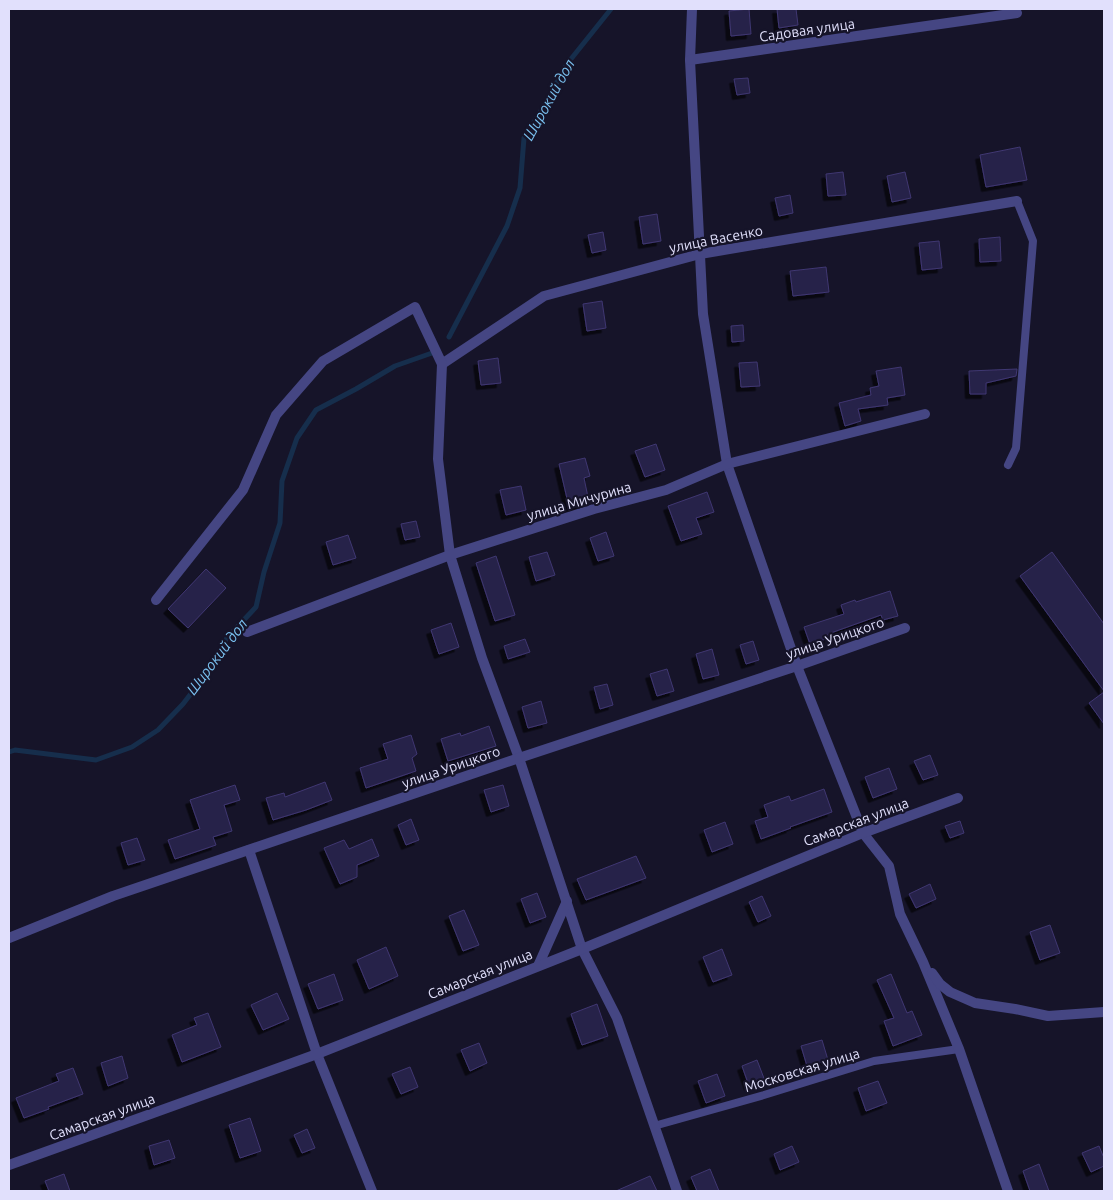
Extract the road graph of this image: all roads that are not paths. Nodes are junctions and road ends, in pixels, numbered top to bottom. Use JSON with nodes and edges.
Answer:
{"nodes":[{"id":1,"x":692,"y":9,"type":"edge"},
{"id":2,"x":1017,"y":13,"type":"dead end"},
{"id":3,"x":690,"y":60,"type":"junction"},
{"id":4,"x":1017,"y":201,"type":"joint"},
{"id":5,"x":700,"y":254,"type":"junction"},
{"id":6,"x":442,"y":364,"type":"junction"},
{"id":7,"x":925,"y":414,"type":"dead end"},
{"id":8,"x":727,"y":464,"type":"junction"},
{"id":9,"x":1008,"y":465,"type":"dead end"},
{"id":10,"x":450,"y":555,"type":"junction"},
{"id":11,"x":156,"y":600,"type":"dead end"},
{"id":12,"x":906,"y":628,"type":"dead end"},
{"id":13,"x":247,"y":632,"type":"dead end"},
{"id":14,"x":797,"y":666,"type":"junction"},
{"id":15,"x":519,"y":758,"type":"junction"},
{"id":16,"x":958,"y":798,"type":"dead end"},
{"id":17,"x":863,"y":833,"type":"junction"},
{"id":18,"x":249,"y":850,"type":"junction"},
{"id":19,"x":567,"y":901,"type":"junction"},
{"id":20,"x":9,"y":938,"type":"edge"},
{"id":21,"x":582,"y":948,"type":"junction"},
{"id":22,"x":923,"y":962,"type":"junction"},
{"id":23,"x":538,"y":966,"type":"junction"},
{"id":24,"x":1104,"y":1012,"type":"edge"},
{"id":25,"x":959,"y":1049,"type":"junction"},
{"id":26,"x":317,"y":1054,"type":"junction"},
{"id":27,"x":654,"y":1126,"type":"junction"},
{"id":28,"x":9,"y":1165,"type":"edge"},
{"id":29,"x":372,"y":1191,"type":"edge"},
{"id":30,"x":677,"y":1191,"type":"edge"},
{"id":31,"x":1008,"y":1191,"type":"edge"}],
"edges":[{"from":1,"to":3,"type":"street"},
{"from":2,"to":3,"type":"street","name":"Садовая улица"},
{"from":3,"to":5,"type":"street"},
{"from":4,"to":5,"type":"street","name":"улица Васенко"},
{"from":4,"to":9,"type":"lane"},
{"from":5,"to":6,"type":"street","name":"улица Васенко"},
{"from":5,"to":8,"type":"street"},
{"from":6,"to":10,"type":"street"},
{"from":6,"to":11,"type":"street"},
{"from":7,"to":8,"type":"street","name":"улица Мичурина"},
{"from":8,"to":10,"type":"street","name":"улица Мичурина"},
{"from":8,"to":14,"type":"street"},
{"from":10,"to":13,"type":"street","name":"улица Мичурина"},
{"from":10,"to":15,"type":"street"},
{"from":12,"to":14,"type":"street","name":"улица Урицкого"},
{"from":14,"to":15,"type":"street","name":"улица Урицкого"},
{"from":14,"to":17,"type":"street"},
{"from":15,"to":18,"type":"street","name":"улица Урицкого"},
{"from":15,"to":19,"type":"street"},
{"from":16,"to":17,"type":"street","name":"Самарская улица"},
{"from":17,"to":21,"type":"street","name":"Самарская улица"},
{"from":17,"to":22,"type":"street"},
{"from":18,"to":20,"type":"street","name":"улица Урицкого"},
{"from":18,"to":26,"type":"street"},
{"from":19,"to":21,"type":"street"},
{"from":19,"to":23,"type":"street"},
{"from":21,"to":23,"type":"street","name":"Самарская улица"},
{"from":21,"to":27,"type":"street"},
{"from":22,"to":24,"type":"street"},
{"from":22,"to":25,"type":"street"},
{"from":23,"to":26,"type":"street","name":"Самарская улица"},
{"from":25,"to":27,"type":"lane","name":"Московская улица"},
{"from":25,"to":31,"type":"street"},
{"from":26,"to":28,"type":"street","name":"Самарская улица"},
{"from":26,"to":29,"type":"street"},
{"from":27,"to":30,"type":"street"}]}
